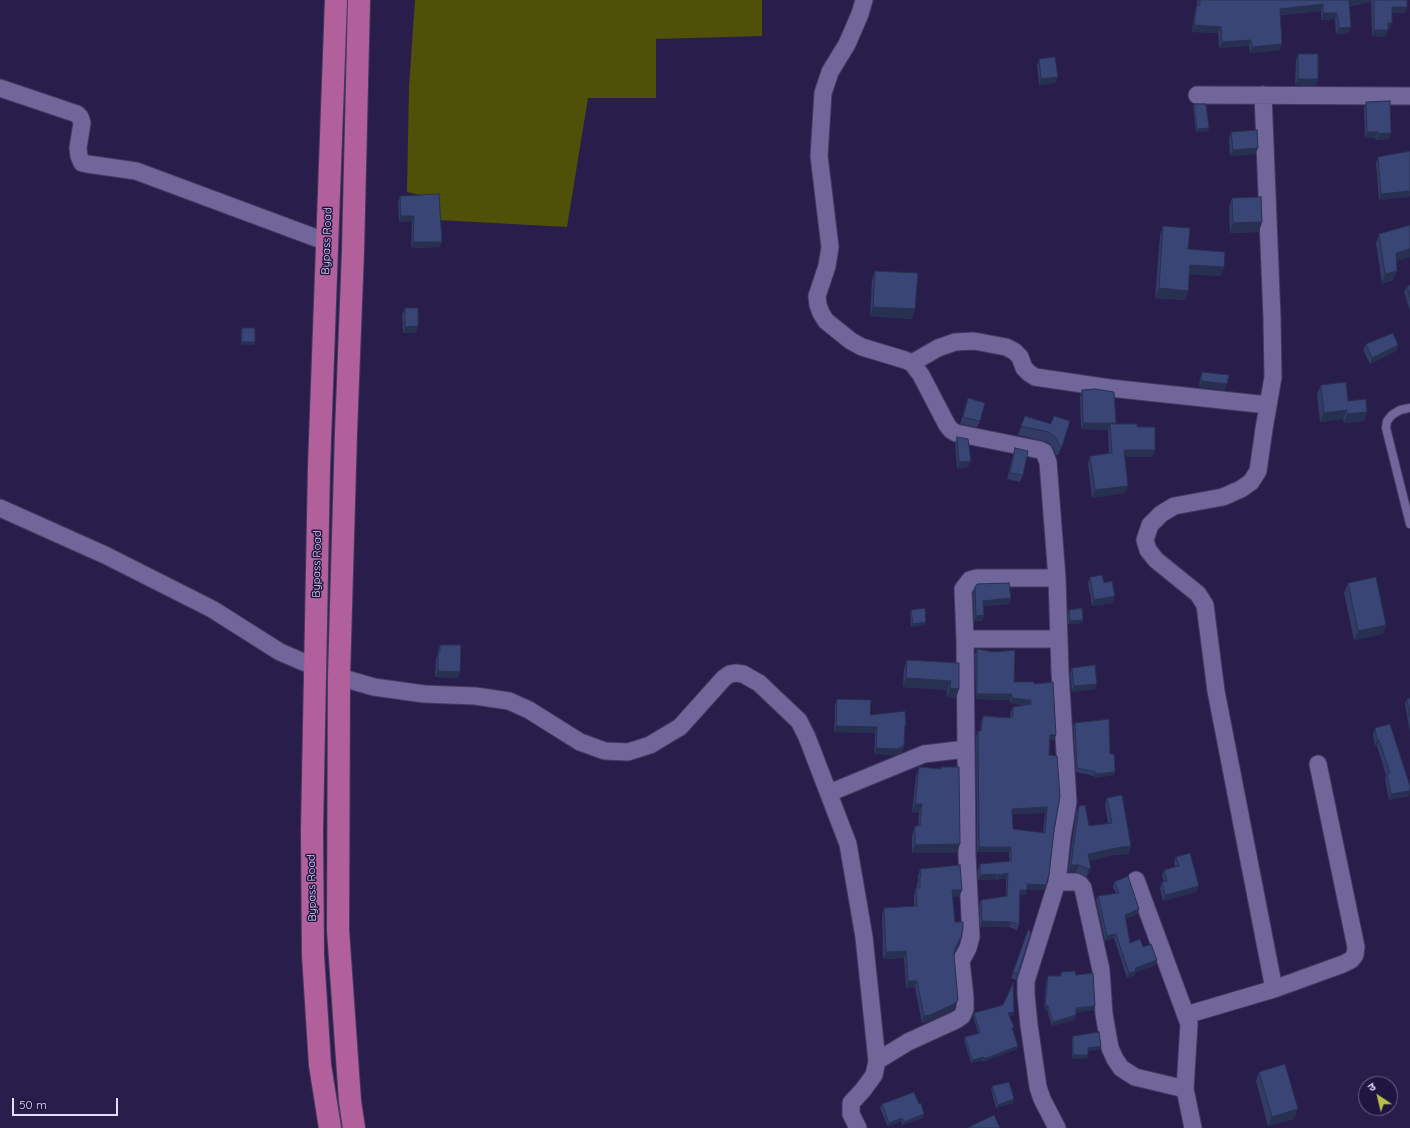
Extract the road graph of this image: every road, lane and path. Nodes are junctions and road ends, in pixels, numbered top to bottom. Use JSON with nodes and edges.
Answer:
{"nodes":[{"id":1,"x":336,"y":0,"type":"edge"},
{"id":2,"x":359,"y":0,"type":"edge"},
{"id":3,"x":864,"y":0,"type":"edge"},
{"id":4,"x":0,"y":88,"type":"edge"},
{"id":5,"x":1197,"y":95,"type":"dead end"},
{"id":6,"x":1263,"y":95,"type":"junction"},
{"id":7,"x":1410,"y":96,"type":"edge"},
{"id":8,"x":327,"y":242,"type":"junction"},
{"id":9,"x":912,"y":363,"type":"junction"},
{"id":10,"x":1268,"y":405,"type":"junction"},
{"id":11,"x":1410,"y":408,"type":"edge"},
{"id":12,"x":0,"y":508,"type":"edge"},
{"id":13,"x":1410,"y":524,"type":"edge"},
{"id":14,"x":1057,"y":578,"type":"junction"},
{"id":15,"x":965,"y":639,"type":"junction"},
{"id":16,"x":1059,"y":639,"type":"junction"},
{"id":17,"x":315,"y":667,"type":"junction"},
{"id":18,"x":339,"y":677,"type":"junction"},
{"id":19,"x":966,"y":749,"type":"junction"},
{"id":20,"x":1318,"y":764,"type":"dead end"},
{"id":21,"x":829,"y":793,"type":"junction"},
{"id":22,"x":1136,"y":880,"type":"dead end"},
{"id":23,"x":1057,"y":882,"type":"junction"},
{"id":24,"x":1274,"y":989,"type":"junction"},
{"id":25,"x":1186,"y":1014,"type":"junction"},
{"id":26,"x":877,"y":1060,"type":"junction"},
{"id":27,"x":1184,"y":1089,"type":"junction"},
{"id":28,"x":330,"y":1128,"type":"edge"},
{"id":29,"x":354,"y":1128,"type":"edge"},
{"id":30,"x":858,"y":1128,"type":"edge"},
{"id":31,"x":1057,"y":1128,"type":"edge"},
{"id":32,"x":1193,"y":1128,"type":"edge"}],
"edges":[{"from":1,"to":8,"type":"main road","name":"Bypass Road"},
{"from":2,"to":18,"type":"main road"},
{"from":3,"to":9,"type":"street"},
{"from":4,"to":8,"type":"street"},
{"from":5,"to":6,"type":"street"},
{"from":6,"to":7,"type":"street"},
{"from":6,"to":10,"type":"street"},
{"from":8,"to":17,"type":"main road","name":"Bypass Road"},
{"from":9,"to":10,"type":"street"},
{"from":9,"to":14,"type":"street"},
{"from":10,"to":24,"type":"street"},
{"from":11,"to":13,"type":"lane"},
{"from":12,"to":17,"type":"street"},
{"from":14,"to":15,"type":"street"},
{"from":14,"to":16,"type":"street"},
{"from":15,"to":16,"type":"street"},
{"from":15,"to":19,"type":"street"},
{"from":16,"to":23,"type":"street"},
{"from":17,"to":28,"type":"main road","name":"Bypass Road"},
{"from":18,"to":21,"type":"street"},
{"from":18,"to":29,"type":"main road"},
{"from":19,"to":21,"type":"street"},
{"from":19,"to":26,"type":"street"},
{"from":20,"to":24,"type":"street"},
{"from":21,"to":26,"type":"street"},
{"from":22,"to":25,"type":"street"},
{"from":23,"to":27,"type":"street"},
{"from":23,"to":31,"type":"street"},
{"from":24,"to":25,"type":"street"},
{"from":25,"to":27,"type":"street"},
{"from":26,"to":30,"type":"street"},
{"from":27,"to":32,"type":"street"}]}
